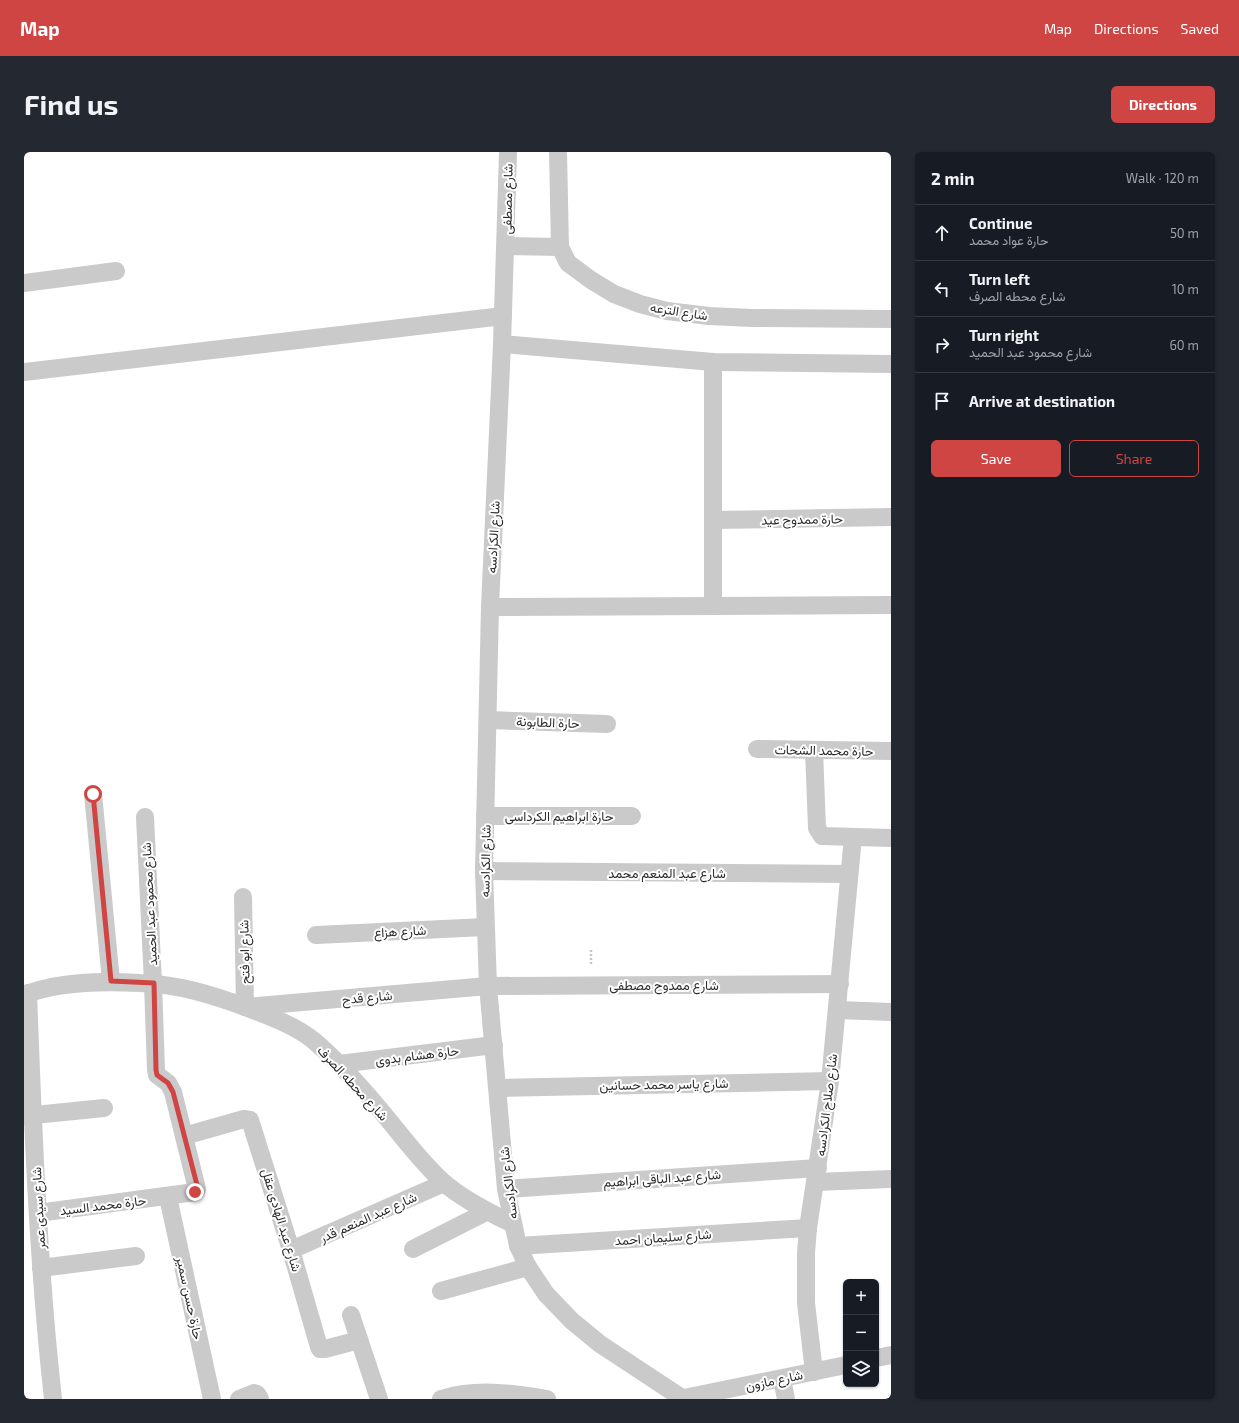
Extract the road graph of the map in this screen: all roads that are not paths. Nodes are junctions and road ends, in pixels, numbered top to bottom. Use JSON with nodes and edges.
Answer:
{"nodes":[{"id":1,"x":508,"y":152,"type":"edge"},
{"id":2,"x":558,"y":152,"type":"edge"},
{"id":3,"x":506,"y":246,"type":"junction"},
{"id":4,"x":560,"y":247,"type":"junction"},
{"id":5,"x":116,"y":271,"type":"dead end"},
{"id":6,"x":24,"y":282,"type":"edge"},
{"id":7,"x":503,"y":316,"type":"junction"},
{"id":8,"x":891,"y":318,"type":"edge"},
{"id":9,"x":502,"y":344,"type":"junction"},
{"id":10,"x":713,"y":362,"type":"junction"},
{"id":11,"x":891,"y":364,"type":"edge"},
{"id":12,"x":24,"y":372,"type":"edge"},
{"id":13,"x":891,"y":517,"type":"edge"},
{"id":14,"x":713,"y":520,"type":"junction"},
{"id":15,"x":713,"y":605,"type":"junction"},
{"id":16,"x":891,"y":605,"type":"edge"},
{"id":17,"x":490,"y":608,"type":"junction"},
{"id":18,"x":488,"y":720,"type":"junction"},
{"id":19,"x":607,"y":724,"type":"dead end"},
{"id":20,"x":757,"y":749,"type":"dead end"},
{"id":21,"x":814,"y":750,"type":"junction"},
{"id":22,"x":891,"y":751,"type":"edge"},
{"id":23,"x":93,"y":794,"type":"dead end"},
{"id":24,"x":485,"y":816,"type":"junction"},
{"id":25,"x":632,"y":816,"type":"dead end"},
{"id":26,"x":145,"y":817,"type":"dead end"},
{"id":27,"x":852,"y":837,"type":"junction"},
{"id":28,"x":891,"y":838,"type":"edge"},
{"id":29,"x":484,"y":871,"type":"junction"},
{"id":30,"x":849,"y":874,"type":"junction"},
{"id":31,"x":243,"y":897,"type":"dead end"},
{"id":32,"x":485,"y":927,"type":"junction"},
{"id":33,"x":316,"y":935,"type":"dead end"},
{"id":34,"x":111,"y":981,"type":"junction"},
{"id":35,"x":154,"y":983,"type":"junction"},
{"id":36,"x":840,"y":984,"type":"junction"},
{"id":37,"x":488,"y":986,"type":"junction"},
{"id":38,"x":26,"y":994,"type":"edge"},
{"id":39,"x":245,"y":1007,"type":"junction"},
{"id":40,"x":838,"y":1010,"type":"junction"},
{"id":41,"x":891,"y":1012,"type":"edge"},
{"id":42,"x":494,"y":1045,"type":"junction"},
{"id":43,"x":339,"y":1064,"type":"junction"},
{"id":44,"x":830,"y":1081,"type":"junction"},
{"id":45,"x":499,"y":1088,"type":"junction"},
{"id":46,"x":104,"y":1108,"type":"dead end"},
{"id":47,"x":28,"y":1115,"type":"edge"},
{"id":48,"x":184,"y":1136,"type":"junction"},
{"id":49,"x":817,"y":1175,"type":"junction"},
{"id":50,"x":891,"y":1178,"type":"edge"},
{"id":51,"x":444,"y":1183,"type":"junction"},
{"id":52,"x":506,"y":1189,"type":"junction"},
{"id":53,"x":168,"y":1197,"type":"junction"},
{"id":54,"x":33,"y":1208,"type":"edge"},
{"id":55,"x":486,"y":1212,"type":"junction"},
{"id":56,"x":513,"y":1224,"type":"junction"},
{"id":57,"x":808,"y":1228,"type":"junction"},
{"id":58,"x":518,"y":1246,"type":"junction"},
{"id":59,"x":291,"y":1250,"type":"junction"},
{"id":60,"x":413,"y":1250,"type":"dead end"},
{"id":61,"x":136,"y":1256,"type":"dead end"},
{"id":62,"x":528,"y":1267,"type":"junction"},
{"id":63,"x":41,"y":1268,"type":"junction"},
{"id":64,"x":441,"y":1291,"type":"dead end"},
{"id":65,"x":350,"y":1315,"type":"dead end"},
{"id":66,"x":359,"y":1340,"type":"junction"},
{"id":67,"x":891,"y":1355,"type":"edge"},
{"id":68,"x":879,"y":1357,"type":"edge"},
{"id":69,"x":843,"y":1366,"type":"edge"},
{"id":70,"x":814,"y":1372,"type":"junction"},
{"id":71,"x":782,"y":1379,"type":"junction"},
{"id":72,"x":444,"y":1398,"type":"edge"},
{"id":73,"x":53,"y":1399,"type":"edge"},
{"id":74,"x":212,"y":1399,"type":"edge"},
{"id":75,"x":239,"y":1399,"type":"edge"},
{"id":76,"x":260,"y":1399,"type":"edge"},
{"id":77,"x":379,"y":1399,"type":"edge"},
{"id":78,"x":547,"y":1399,"type":"edge"},
{"id":79,"x":681,"y":1399,"type":"edge"},
{"id":80,"x":786,"y":1399,"type":"edge"}],
"edges":[{"from":1,"to":3,"type":"street","name":"شارع مصطفى"},
{"from":2,"to":4,"type":"street","name":"شارع الترعه"},
{"from":3,"to":4,"type":"street"},
{"from":3,"to":7,"type":"street","name":"شارع الكرادسه"},
{"from":4,"to":8,"type":"street","name":"شارع الترعه"},
{"from":5,"to":6,"type":"street"},
{"from":7,"to":9,"type":"street","name":"شارع الكرادسه"},
{"from":7,"to":12,"type":"street"},
{"from":9,"to":10,"type":"street"},
{"from":9,"to":17,"type":"street","name":"شارع الكرادسه"},
{"from":10,"to":11,"type":"street"},
{"from":10,"to":14,"type":"street"},
{"from":13,"to":14,"type":"street","name":"حارة ممدوح عيد"},
{"from":14,"to":15,"type":"street"},
{"from":15,"to":16,"type":"street"},
{"from":15,"to":17,"type":"street"},
{"from":17,"to":18,"type":"street","name":"شارع الكرادسه"},
{"from":18,"to":19,"type":"street","name":"حارة الطابونة"},
{"from":18,"to":24,"type":"street","name":"شارع الكرادسه"},
{"from":20,"to":21,"type":"street","name":"حارة محمد الشحات"},
{"from":21,"to":22,"type":"street","name":"حارة محمد الشحات"},
{"from":21,"to":27,"type":"street"},
{"from":23,"to":34,"type":"street"},
{"from":24,"to":25,"type":"street","name":"حارة ابراهيم الكرداسى"},
{"from":24,"to":29,"type":"street","name":"شارع الكرادسه"},
{"from":26,"to":35,"type":"street","name":"شارع محمود عبد الحميد"},
{"from":27,"to":28,"type":"street"},
{"from":27,"to":30,"type":"street","name":"شارع صلاح الكرادسه"},
{"from":29,"to":30,"type":"street","name":"شارع عبد المنعم محمد"},
{"from":29,"to":32,"type":"street","name":"شارع الكرادسه"},
{"from":30,"to":36,"type":"street","name":"شارع صلاح الكرادسه"},
{"from":31,"to":39,"type":"street","name":"شارع ابو فتح"},
{"from":32,"to":33,"type":"street","name":"شارع هزاع"},
{"from":32,"to":37,"type":"street","name":"شارع الكرادسه"},
{"from":34,"to":35,"type":"street","name":"شارع محطه الصرف"},
{"from":34,"to":38,"type":"street","name":"شارع محطه الصرف"},
{"from":35,"to":39,"type":"street","name":"شارع محطه الصرف"},
{"from":35,"to":48,"type":"street","name":"شارع محمود عبد الحميد"},
{"from":36,"to":37,"type":"street","name":"شارع ممدوح مصطفى"},
{"from":36,"to":40,"type":"street","name":"شارع صلاح الكرادسه"},
{"from":37,"to":39,"type":"street","name":"شارع قدح"},
{"from":37,"to":42,"type":"street","name":"شارع الكرادسه"},
{"from":38,"to":47,"type":"street","name":"شارع سيدى عمر"},
{"from":39,"to":43,"type":"street","name":"شارع محطه الصرف"},
{"from":40,"to":41,"type":"street"},
{"from":40,"to":44,"type":"street","name":"شارع صلاح الكرادسه"},
{"from":42,"to":43,"type":"street","name":"حارة هشام بدوى"},
{"from":42,"to":45,"type":"street","name":"شارع الكرادسه"},
{"from":43,"to":51,"type":"street","name":"شارع محطه الصرف"},
{"from":44,"to":45,"type":"street","name":"شارع ياسر محمد حسانين"},
{"from":44,"to":49,"type":"street","name":"شارع صلاح الكرادسه"},
{"from":45,"to":52,"type":"street","name":"شارع الكرادسه"},
{"from":46,"to":47,"type":"street"},
{"from":47,"to":54,"type":"street","name":"شارع سيدى عمر"},
{"from":48,"to":53,"type":"street","name":"شارع محمود عبد الحميد"},
{"from":48,"to":59,"type":"street","name":"شارع عبد الهادى عقل"},
{"from":49,"to":50,"type":"street","name":"شارع عبد الباقى ابراهيم"},
{"from":49,"to":52,"type":"street","name":"شارع عبد الباقى ابراهيم"},
{"from":49,"to":57,"type":"street","name":"شارع صلاح الكرادسه"},
{"from":51,"to":55,"type":"street","name":"شارع محطه الصرف"},
{"from":51,"to":59,"type":"street","name":"شارع عبد المنعم قدر"},
{"from":52,"to":56,"type":"street","name":"شارع الكرادسه"},
{"from":53,"to":54,"type":"street","name":"حارة محمد السيد"},
{"from":53,"to":74,"type":"street","name":"حارة حسن سمير"},
{"from":54,"to":63,"type":"street","name":"شارع سيدى عمر"},
{"from":55,"to":56,"type":"street","name":"شارع محطه الصرف"},
{"from":55,"to":60,"type":"street"},
{"from":56,"to":58,"type":"street","name":"شارع الكرادسه"},
{"from":57,"to":58,"type":"street","name":"شارع سليمان احمد"},
{"from":57,"to":70,"type":"street","name":"شارع صلاح الكرادسه"},
{"from":58,"to":62,"type":"street","name":"شارع الكرادسه"},
{"from":59,"to":66,"type":"street","name":"شارع عبد الهادى عقل"},
{"from":61,"to":63,"type":"street"},
{"from":62,"to":64,"type":"street"},
{"from":62,"to":79,"type":"street","name":"شارع الكرادسه"},
{"from":63,"to":73,"type":"street","name":"شارع سيدى عمر"},
{"from":65,"to":66,"type":"street"},
{"from":66,"to":77,"type":"street"},
{"from":67,"to":68,"type":"street"},
{"from":69,"to":70,"type":"street","name":"شارع مازون"},
{"from":70,"to":71,"type":"street","name":"شارع مازون"},
{"from":71,"to":79,"type":"street","name":"شارع مازون"},
{"from":71,"to":80,"type":"street"},
{"from":72,"to":78,"type":"street"},
{"from":75,"to":76,"type":"street"}]}
